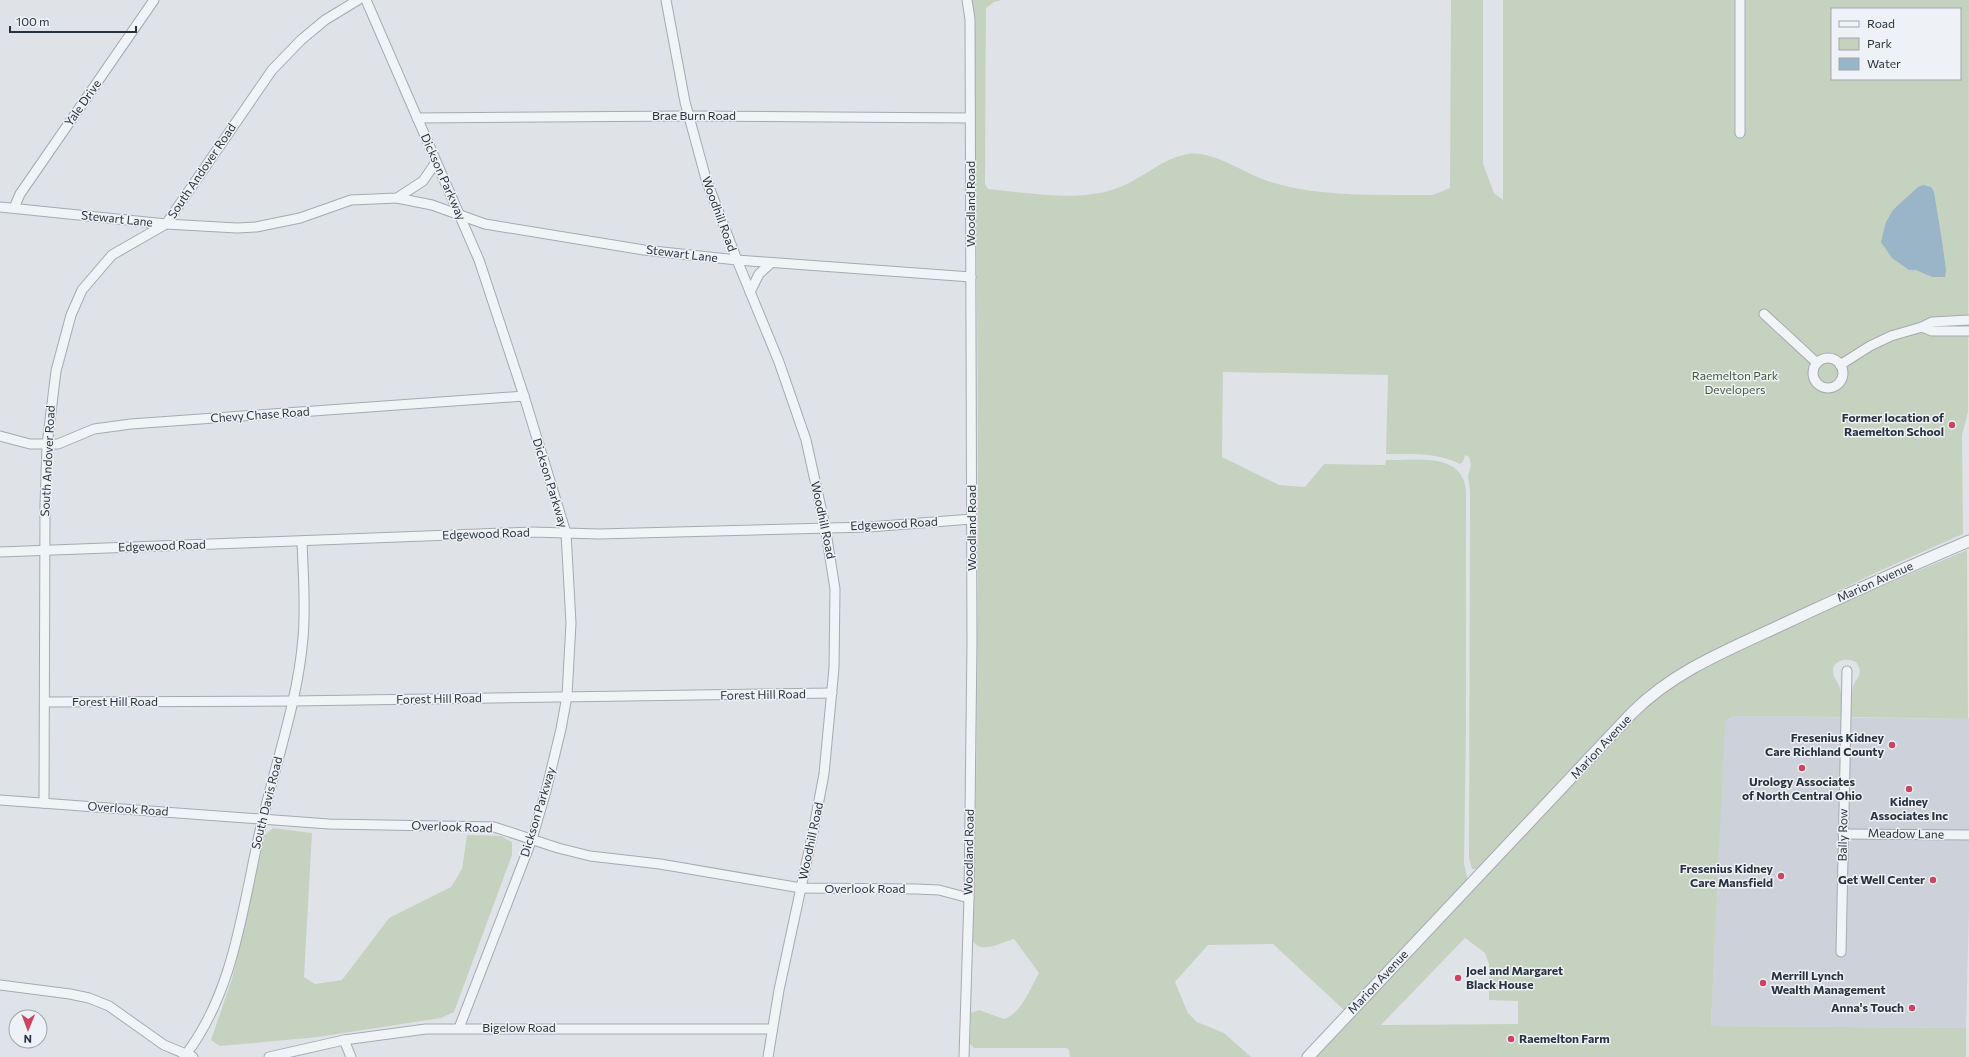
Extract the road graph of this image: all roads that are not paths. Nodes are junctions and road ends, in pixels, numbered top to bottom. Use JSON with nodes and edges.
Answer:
{"nodes":[{"id":1,"x":154,"y":0,"type":"edge"},
{"id":2,"x":358,"y":0,"type":"edge"},
{"id":3,"x":366,"y":0,"type":"edge"},
{"id":4,"x":666,"y":0,"type":"edge"},
{"id":5,"x":967,"y":0,"type":"edge"},
{"id":6,"x":1740,"y":0,"type":"edge"},
{"id":7,"x":688,"y":116,"type":"junction"},
{"id":8,"x":417,"y":118,"type":"junction"},
{"id":9,"x":970,"y":118,"type":"junction"},
{"id":10,"x":1740,"y":133,"type":"dead end"},
{"id":11,"x":436,"y":162,"type":"junction"},
{"id":12,"x":397,"y":198,"type":"junction"},
{"id":13,"x":0,"y":207,"type":"edge"},
{"id":14,"x":14,"y":208,"type":"junction"},
{"id":15,"x":461,"y":217,"type":"junction"},
{"id":16,"x":166,"y":224,"type":"junction"},
{"id":17,"x":737,"y":260,"type":"junction"},
{"id":18,"x":771,"y":262,"type":"junction"},
{"id":19,"x":971,"y":278,"type":"junction"},
{"id":20,"x":750,"y":292,"type":"junction"},
{"id":21,"x":1764,"y":314,"type":"dead end"},
{"id":22,"x":1969,"y":320,"type":"edge"},
{"id":23,"x":1922,"y":327,"type":"junction"},
{"id":24,"x":1969,"y":331,"type":"edge"},
{"id":25,"x":1817,"y":363,"type":"junction"},
{"id":26,"x":1840,"y":365,"type":"junction"},
{"id":27,"x":524,"y":396,"type":"junction"},
{"id":28,"x":0,"y":436,"type":"edge"},
{"id":29,"x":47,"y":445,"type":"junction"},
{"id":30,"x":972,"y":519,"type":"junction"},
{"id":31,"x":825,"y":526,"type":"junction"},
{"id":32,"x":566,"y":533,"type":"junction"},
{"id":33,"x":302,"y":541,"type":"junction"},
{"id":34,"x":1969,"y":541,"type":"edge"},
{"id":35,"x":45,"y":550,"type":"junction"},
{"id":36,"x":0,"y":552,"type":"edge"},
{"id":37,"x":1847,"y":671,"type":"dead end"},
{"id":38,"x":832,"y":693,"type":"junction"},
{"id":39,"x":566,"y":696,"type":"junction"},
{"id":40,"x":293,"y":701,"type":"junction"},
{"id":41,"x":45,"y":702,"type":"junction"},
{"id":42,"x":0,"y":800,"type":"edge"},
{"id":43,"x":44,"y":803,"type":"junction"},
{"id":44,"x":263,"y":818,"type":"junction"},
{"id":45,"x":1843,"y":834,"type":"junction"},
{"id":46,"x":1969,"y":835,"type":"edge"},
{"id":47,"x":532,"y":839,"type":"junction"},
{"id":48,"x":802,"y":888,"type":"junction"},
{"id":49,"x":969,"y":898,"type":"junction"},
{"id":50,"x":1841,"y":952,"type":"dead end"},
{"id":51,"x":0,"y":985,"type":"edge"},
{"id":52,"x":459,"y":1028,"type":"junction"},
{"id":53,"x":772,"y":1028,"type":"junction"},
{"id":54,"x":344,"y":1040,"type":"junction"},
{"id":55,"x":187,"y":1056,"type":"edge"},
{"id":56,"x":269,"y":1057,"type":"edge"},
{"id":57,"x":351,"y":1057,"type":"edge"},
{"id":58,"x":768,"y":1057,"type":"edge"},
{"id":59,"x":964,"y":1057,"type":"edge"},
{"id":60,"x":1308,"y":1057,"type":"edge"}],
"edges":[{"from":1,"to":14,"type":"street","name":"Yale Drive"},
{"from":2,"to":16,"type":"street","name":"South Andover Road"},
{"from":3,"to":8,"type":"street","name":"Dickson Parkway"},
{"from":4,"to":7,"type":"street","name":"Woodhill Road"},
{"from":5,"to":9,"type":"street","name":"Woodland Road"},
{"from":6,"to":10,"type":"street"},
{"from":7,"to":8,"type":"street","name":"Brae Burn Road"},
{"from":7,"to":9,"type":"street","name":"Brae Burn Road"},
{"from":7,"to":17,"type":"street","name":"Woodhill Road"},
{"from":8,"to":11,"type":"street","name":"Dickson Parkway"},
{"from":9,"to":19,"type":"street","name":"Woodland Road"},
{"from":11,"to":12,"type":"street"},
{"from":11,"to":15,"type":"street","name":"Dickson Parkway"},
{"from":12,"to":15,"type":"street","name":"Stewart Lane"},
{"from":12,"to":16,"type":"street","name":"Stewart Lane"},
{"from":13,"to":14,"type":"street","name":"Stewart Lane"},
{"from":14,"to":16,"type":"street","name":"Stewart Lane"},
{"from":15,"to":17,"type":"street","name":"Stewart Lane"},
{"from":15,"to":27,"type":"street","name":"Dickson Parkway"},
{"from":16,"to":29,"type":"street","name":"South Andover Road"},
{"from":17,"to":18,"type":"street","name":"Stewart Lane"},
{"from":17,"to":20,"type":"street","name":"Woodhill Road"},
{"from":18,"to":19,"type":"street","name":"Stewart Lane"},
{"from":18,"to":20,"type":"street"},
{"from":19,"to":30,"type":"street","name":"Woodland Road"},
{"from":20,"to":31,"type":"street","name":"Woodhill Road"},
{"from":21,"to":25,"type":"street"},
{"from":22,"to":23,"type":"street"},
{"from":23,"to":24,"type":"street"},
{"from":23,"to":26,"type":"street"},
{"from":25,"to":26,"type":"street"},
{"from":25,"to":26,"type":"street"},
{"from":27,"to":29,"type":"street","name":"Chevy Chase Road"},
{"from":27,"to":32,"type":"street","name":"Dickson Parkway"},
{"from":28,"to":29,"type":"street","name":"Chevy Chase Road"},
{"from":29,"to":35,"type":"street","name":"South Andover Road"},
{"from":30,"to":31,"type":"street","name":"Edgewood Road"},
{"from":30,"to":49,"type":"street","name":"Woodland Road"},
{"from":31,"to":32,"type":"street","name":"Edgewood Road"},
{"from":31,"to":38,"type":"street","name":"Woodhill Road"},
{"from":32,"to":33,"type":"street","name":"Edgewood Road"},
{"from":32,"to":39,"type":"street","name":"Dickson Parkway"},
{"from":33,"to":35,"type":"street","name":"Edgewood Road"},
{"from":33,"to":40,"type":"street","name":"South Davis Road"},
{"from":34,"to":60,"type":"street","name":"Marion Avenue"},
{"from":35,"to":36,"type":"street","name":"Edgewood Road"},
{"from":35,"to":41,"type":"street","name":"South Andover Road"},
{"from":37,"to":45,"type":"street","name":"Bally Row"},
{"from":38,"to":39,"type":"street","name":"Forest Hill Road"},
{"from":38,"to":48,"type":"street","name":"Woodhill Road"},
{"from":39,"to":40,"type":"street","name":"Forest Hill Road"},
{"from":39,"to":47,"type":"street","name":"Dickson Parkway"},
{"from":40,"to":41,"type":"street","name":"Forest Hill Road"},
{"from":40,"to":44,"type":"street","name":"South Davis Road"},
{"from":41,"to":43,"type":"street","name":"South Andover Road"},
{"from":42,"to":43,"type":"street","name":"Overlook Road"},
{"from":43,"to":44,"type":"street","name":"Overlook Road"},
{"from":44,"to":47,"type":"street","name":"Overlook Road"},
{"from":44,"to":55,"type":"street","name":"South Davis Road"},
{"from":45,"to":46,"type":"street","name":"Meadow Lane"},
{"from":45,"to":50,"type":"street","name":"Bally Row"},
{"from":47,"to":48,"type":"street","name":"Overlook Road"},
{"from":47,"to":52,"type":"street","name":"Dickson Parkway"},
{"from":48,"to":49,"type":"street","name":"Overlook Road"},
{"from":48,"to":53,"type":"street","name":"Woodhill Road"},
{"from":49,"to":59,"type":"street","name":"Woodland Road"},
{"from":51,"to":55,"type":"street"},
{"from":52,"to":53,"type":"street","name":"Bigelow Road"},
{"from":52,"to":54,"type":"street","name":"Bigelow Road"},
{"from":53,"to":58,"type":"street","name":"Woodhill Road"},
{"from":54,"to":56,"type":"street","name":"Bigelow Road"},
{"from":54,"to":57,"type":"street"}]}
